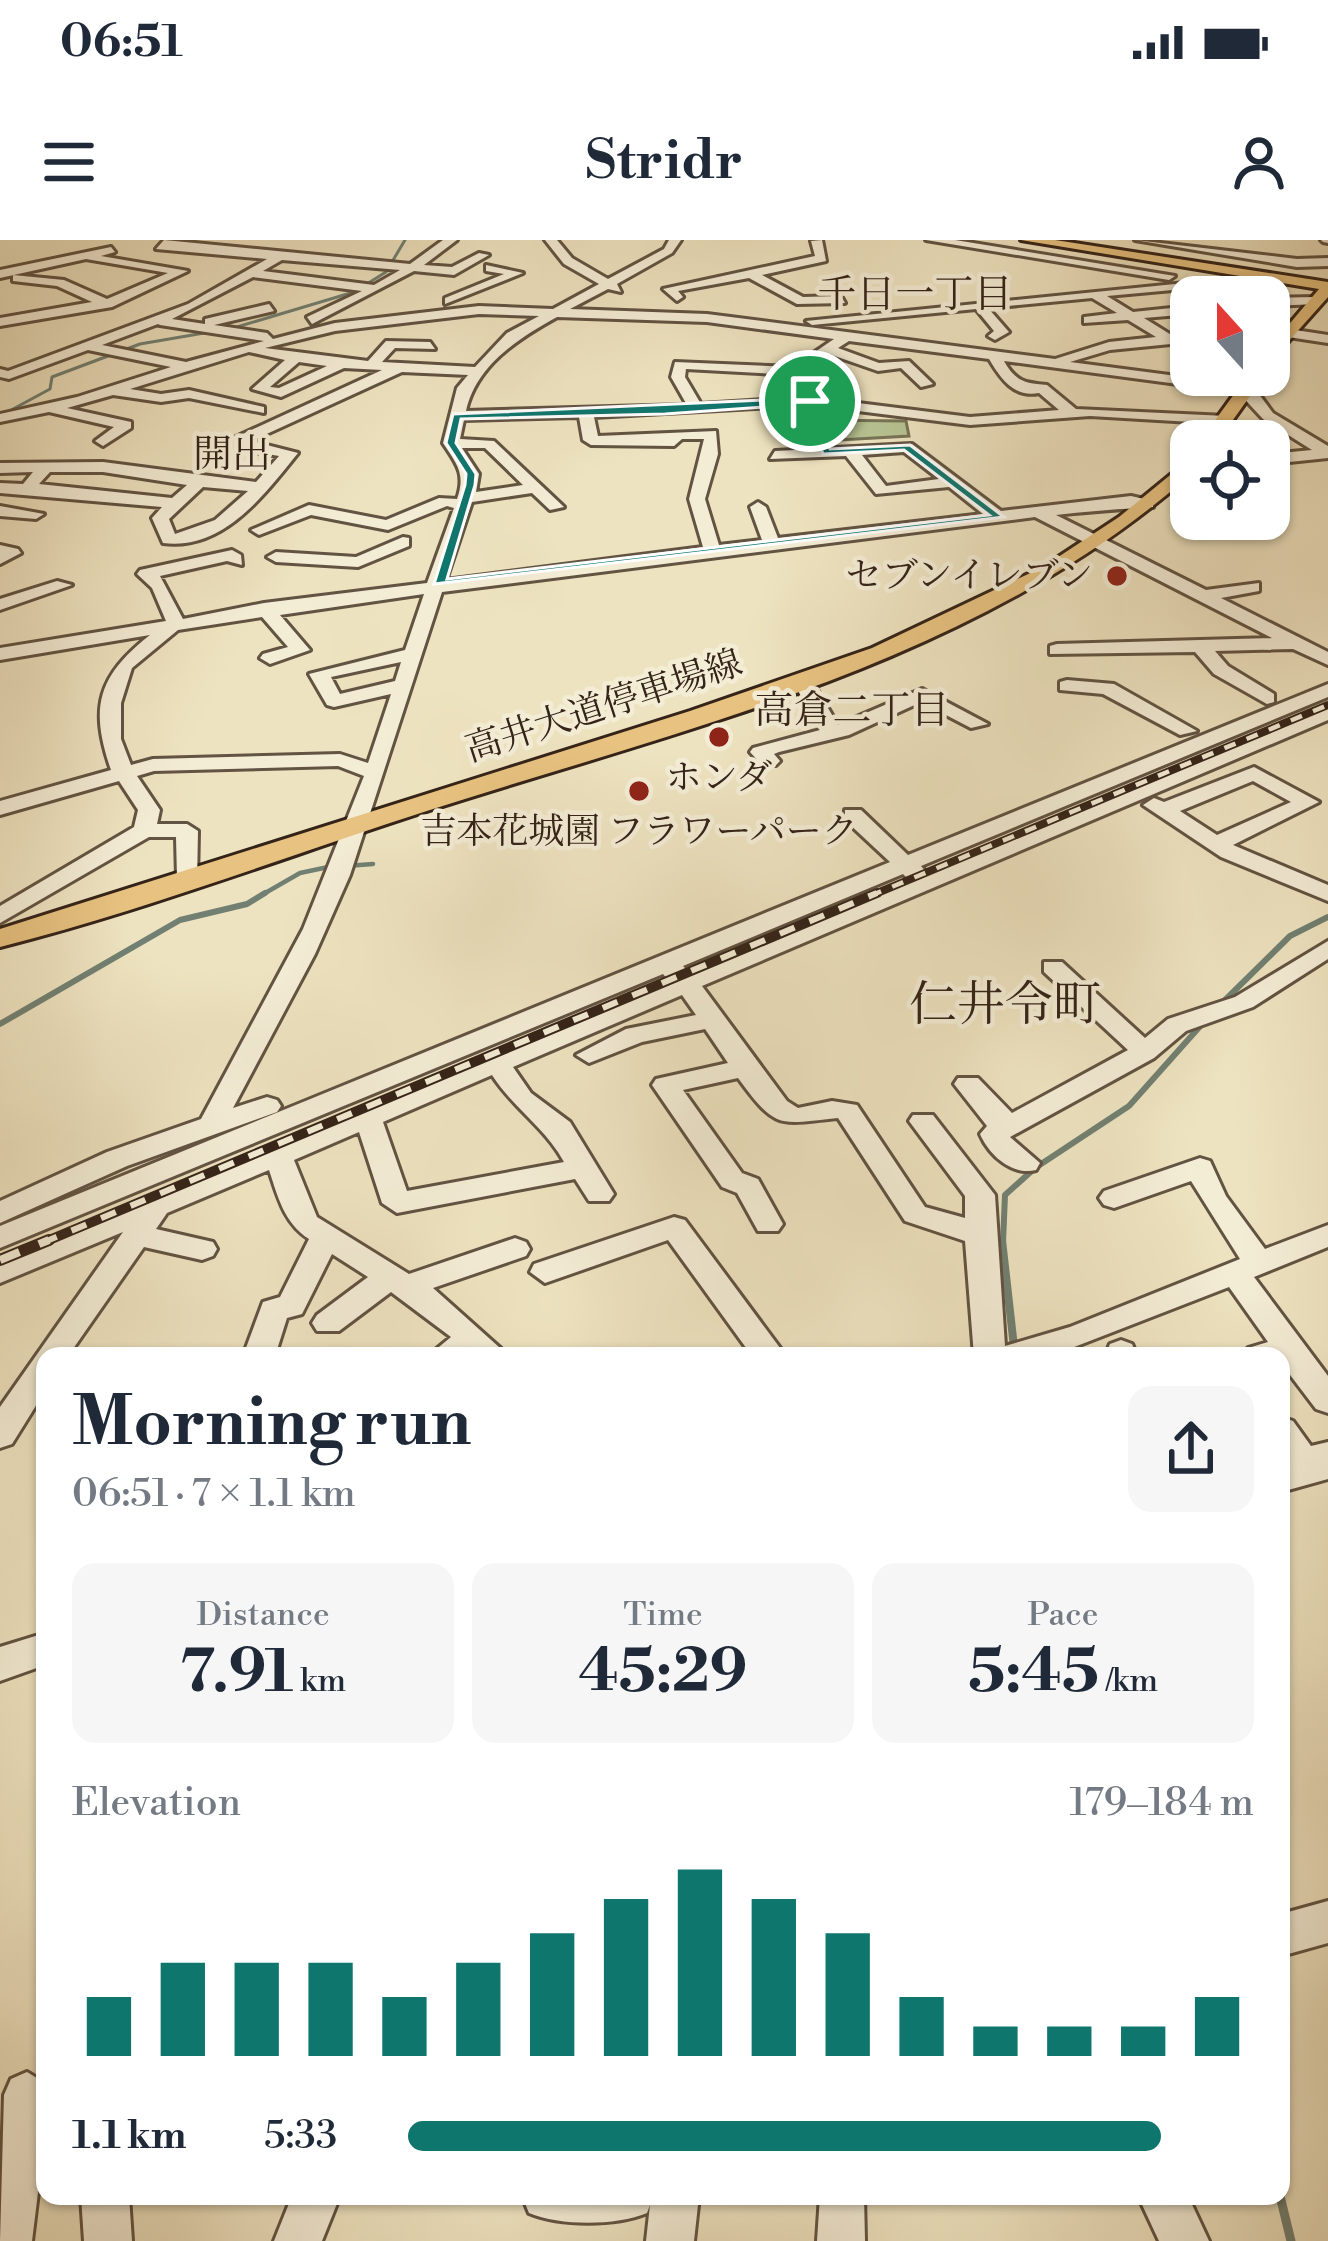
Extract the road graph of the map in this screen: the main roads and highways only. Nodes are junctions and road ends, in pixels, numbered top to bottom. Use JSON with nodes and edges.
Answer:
{"nodes":[{"id":1,"x":1028,"y":240,"type":"edge"},
{"id":2,"x":1328,"y":287,"type":"edge"},
{"id":3,"x":1290,"y":319,"type":"edge"},
{"id":4,"x":1170,"y":484,"type":"edge"},
{"id":5,"x":2,"y":930,"type":"edge"}],
"edges":[{"from":1,"to":2,"type":"main road"},
{"from":2,"to":3,"type":"main road"},
{"from":4,"to":5,"type":"main road","name":"高井大道停車場線"}]}
